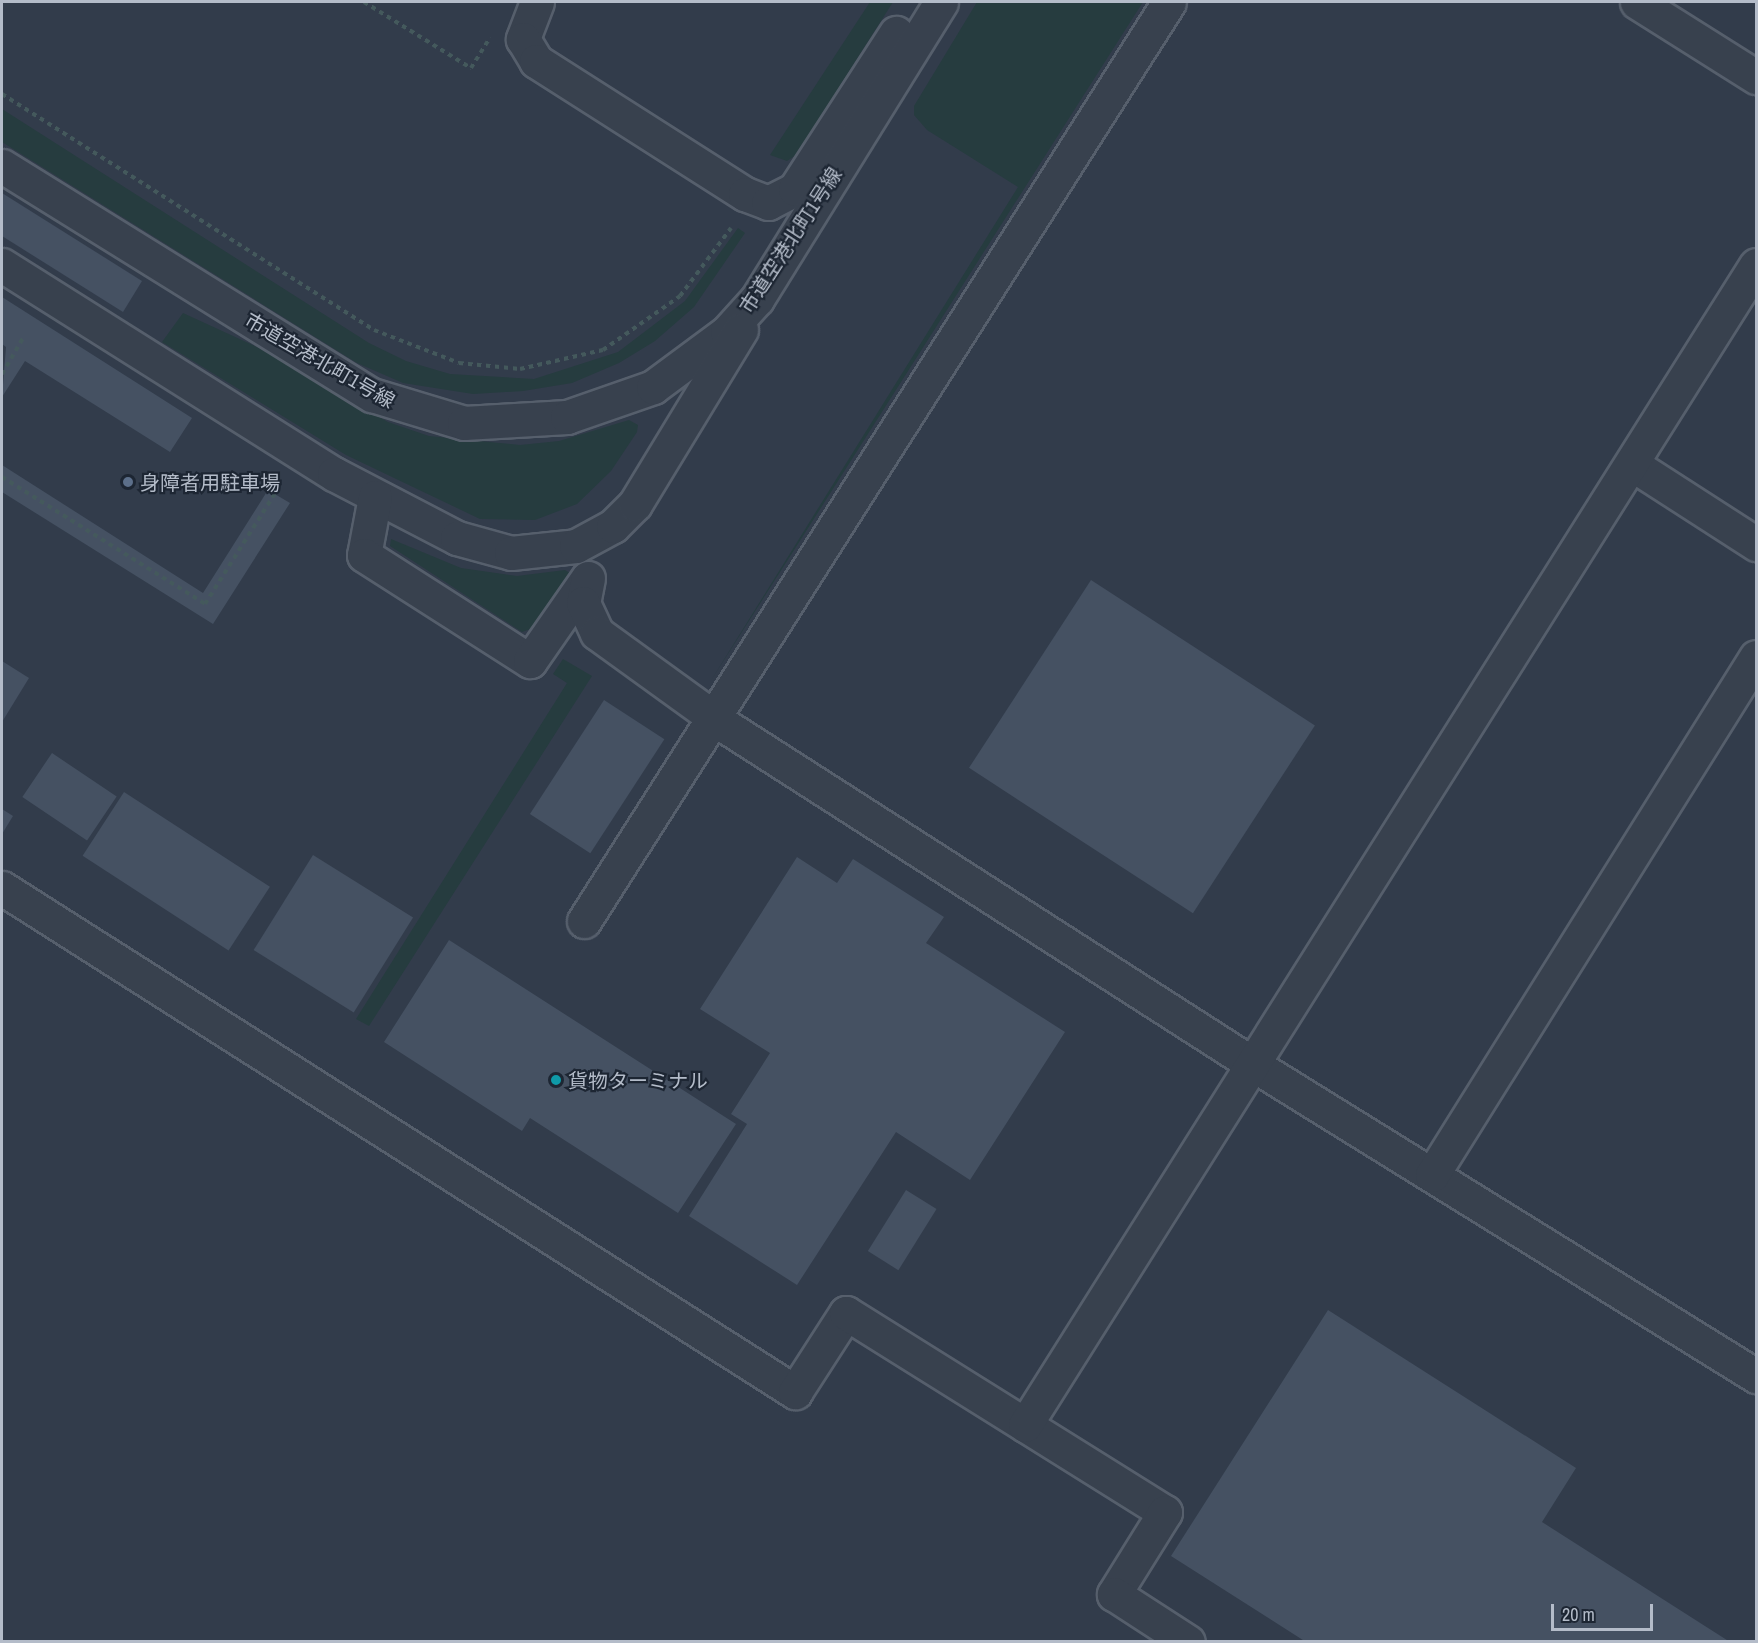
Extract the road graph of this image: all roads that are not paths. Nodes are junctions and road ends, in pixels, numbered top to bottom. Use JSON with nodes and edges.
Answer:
{"nodes":[{"id":1,"x":537,"y":2,"type":"edge"},
{"id":2,"x":917,"y":2,"type":"edge"},
{"id":3,"x":941,"y":2,"type":"edge"},
{"id":4,"x":1169,"y":2,"type":"edge"},
{"id":5,"x":1637,"y":2,"type":"edge"},
{"id":6,"x":1756,"y":77,"type":"edge"},
{"id":7,"x":2,"y":166,"type":"edge"},
{"id":8,"x":2,"y":265,"type":"edge"},
{"id":9,"x":1756,"y":265,"type":"edge"},
{"id":10,"x":757,"y":299,"type":"junction"},
{"id":11,"x":1632,"y":464,"type":"junction"},
{"id":12,"x":375,"y":497,"type":"junction"},
{"id":13,"x":635,"y":504,"type":"junction"},
{"id":14,"x":1756,"y":544,"type":"edge"},
{"id":15,"x":588,"y":578,"type":"junction"},
{"id":16,"x":1756,"y":657,"type":"edge"},
{"id":17,"x":717,"y":714,"type":"junction"},
{"id":18,"x":2,"y":888,"type":"edge"},
{"id":19,"x":584,"y":921,"type":"dead end"},
{"id":20,"x":1254,"y":1065,"type":"junction"},
{"id":21,"x":1432,"y":1175,"type":"junction"},
{"id":22,"x":1756,"y":1376,"type":"edge"},
{"id":23,"x":1025,"y":1425,"type":"junction"},
{"id":24,"x":1188,"y":1641,"type":"edge"}],
"edges":[{"from":1,"to":2,"type":"street"},
{"from":3,"to":10,"type":"street","name":"市道空港北町1号線"},
{"from":4,"to":17,"type":"street"},
{"from":5,"to":6,"type":"street"},
{"from":7,"to":10,"type":"street","name":"市道空港北町1号線"},
{"from":8,"to":12,"type":"street"},
{"from":9,"to":11,"type":"street"},
{"from":10,"to":13,"type":"street"},
{"from":11,"to":14,"type":"street"},
{"from":11,"to":20,"type":"street"},
{"from":12,"to":13,"type":"street"},
{"from":12,"to":15,"type":"street"},
{"from":13,"to":15,"type":"street"},
{"from":15,"to":17,"type":"street"},
{"from":16,"to":21,"type":"street"},
{"from":17,"to":19,"type":"street"},
{"from":17,"to":20,"type":"street"},
{"from":18,"to":23,"type":"street"},
{"from":20,"to":21,"type":"street"},
{"from":20,"to":23,"type":"street"},
{"from":21,"to":22,"type":"street"},
{"from":23,"to":24,"type":"street"}]}
